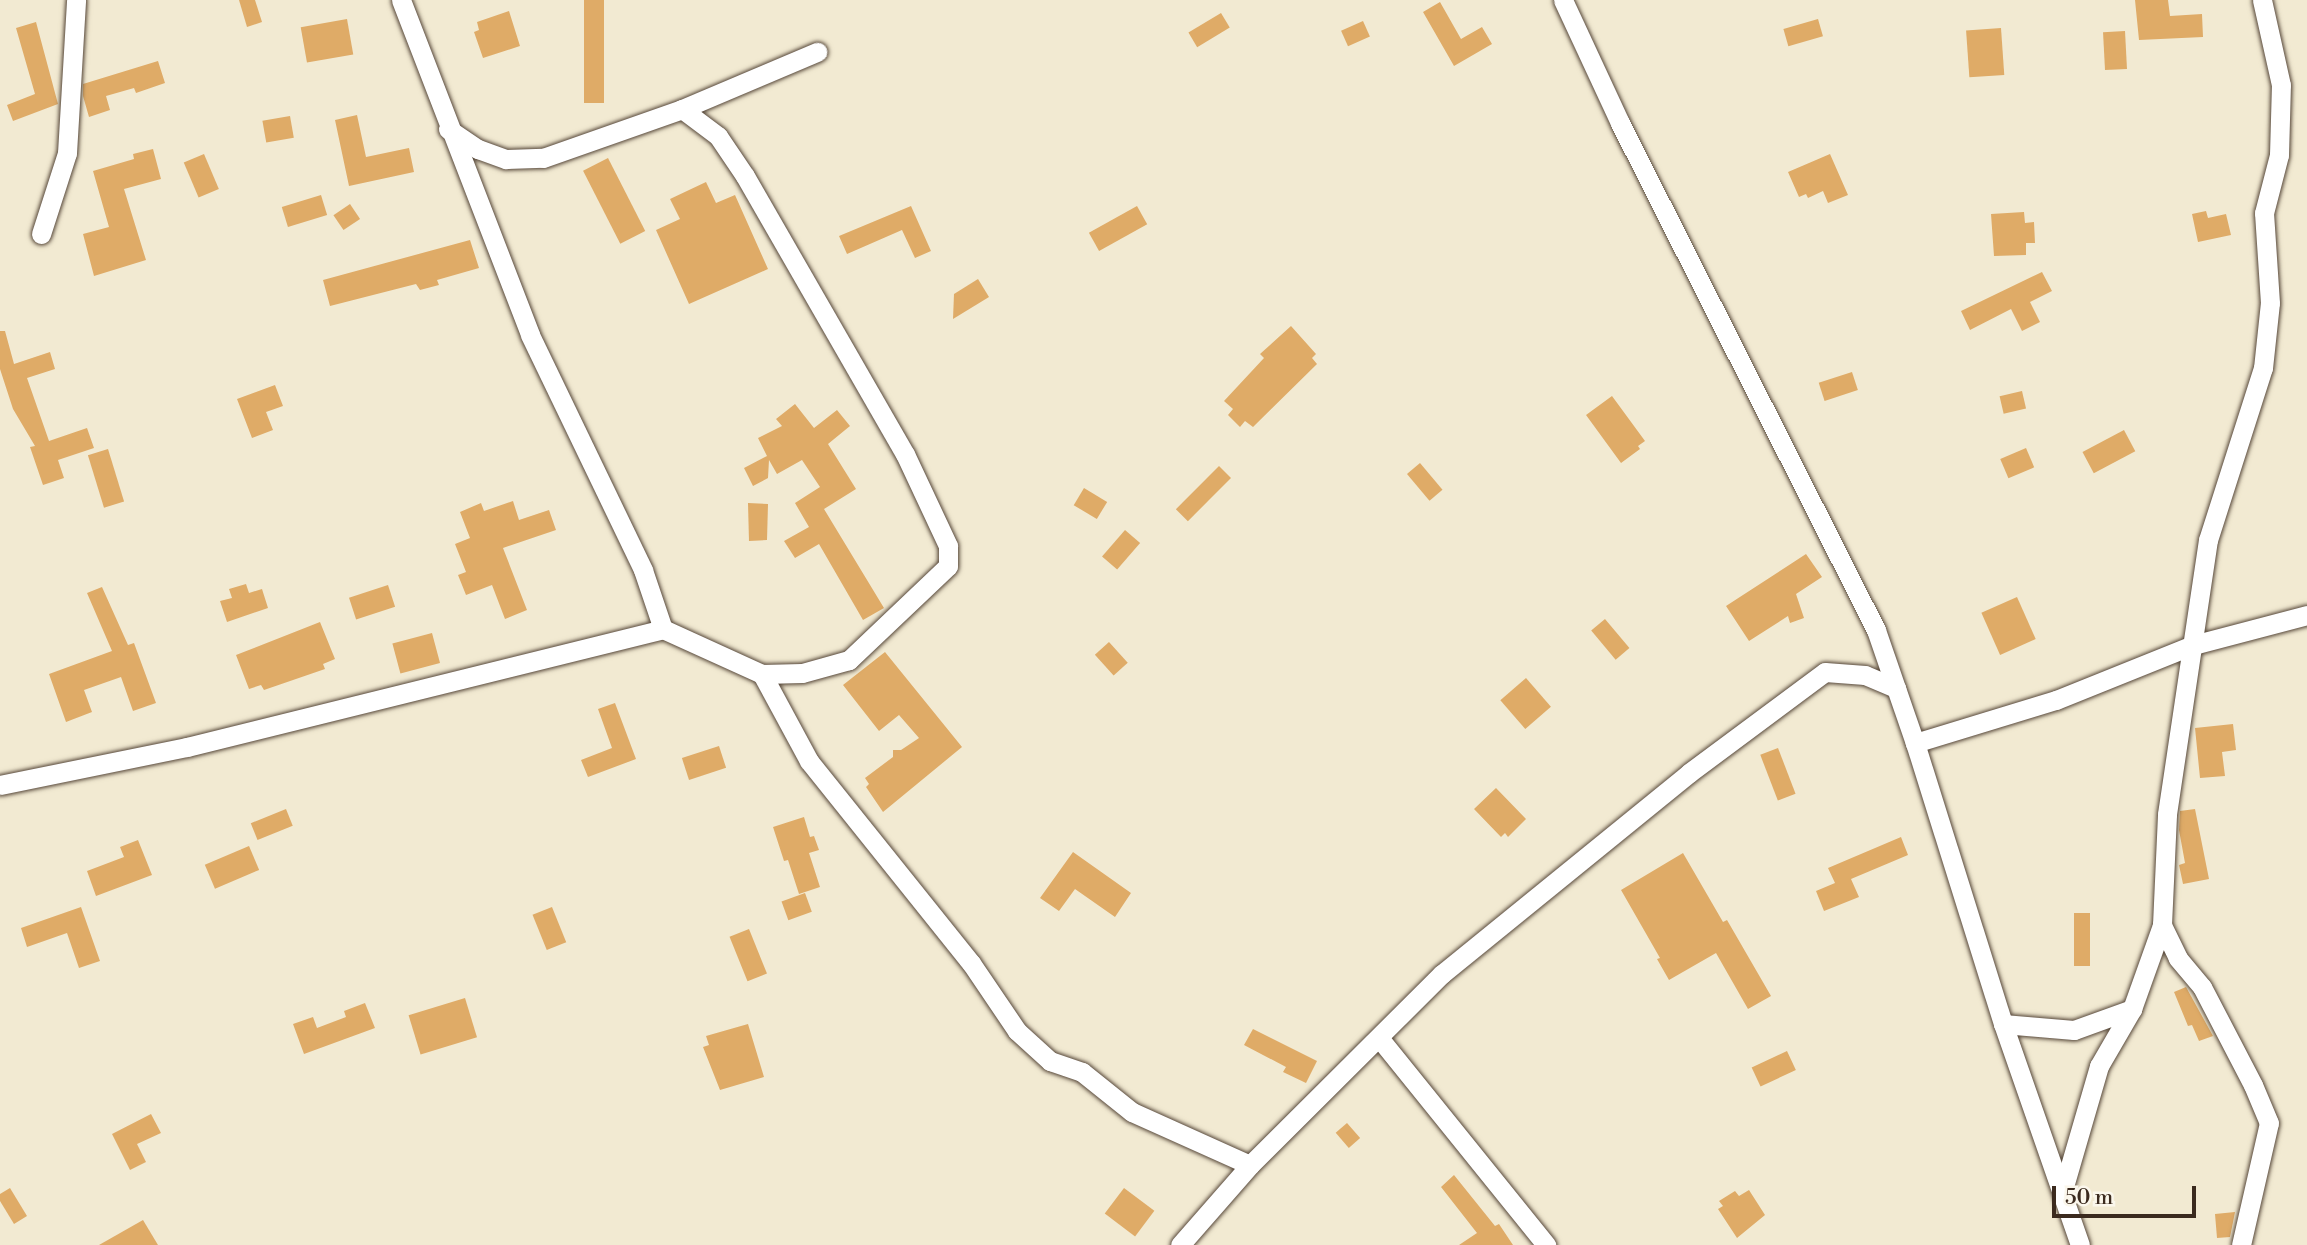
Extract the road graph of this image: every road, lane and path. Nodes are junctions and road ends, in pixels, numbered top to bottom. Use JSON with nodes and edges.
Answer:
{"nodes":[{"id":1,"x":76,"y":0,"type":"edge"},
{"id":2,"x":401,"y":0,"type":"edge"},
{"id":3,"x":1563,"y":0,"type":"edge"},
{"id":4,"x":2262,"y":0,"type":"edge"},
{"id":5,"x":817,"y":52,"type":"dead end"},
{"id":6,"x":682,"y":109,"type":"junction"},
{"id":7,"x":448,"y":129,"type":"junction"},
{"id":8,"x":41,"y":234,"type":"dead end"},
{"id":9,"x":2307,"y":615,"type":"edge"},
{"id":10,"x":663,"y":629,"type":"junction"},
{"id":11,"x":2193,"y":645,"type":"junction"},
{"id":12,"x":762,"y":674,"type":"junction"},
{"id":13,"x":1896,"y":688,"type":"junction"},
{"id":14,"x":1915,"y":743,"type":"junction"},
{"id":15,"x":0,"y":785,"type":"edge"},
{"id":16,"x":2162,"y":925,"type":"junction"},
{"id":17,"x":2132,"y":1009,"type":"junction"},
{"id":18,"x":2003,"y":1024,"type":"junction"},
{"id":19,"x":1380,"y":1040,"type":"junction"},
{"id":20,"x":1250,"y":1165,"type":"junction"},
{"id":21,"x":2063,"y":1190,"type":"junction"},
{"id":22,"x":1180,"y":1245,"type":"edge"},
{"id":23,"x":1546,"y":1245,"type":"edge"},
{"id":24,"x":2080,"y":1245,"type":"edge"},
{"id":25,"x":2241,"y":1245,"type":"edge"}],
"edges":[{"from":1,"to":8,"type":"street"},
{"from":2,"to":7,"type":"street"},
{"from":3,"to":13,"type":"street"},
{"from":4,"to":11,"type":"street"},
{"from":5,"to":6,"type":"street"},
{"from":6,"to":7,"type":"street"},
{"from":6,"to":12,"type":"street"},
{"from":7,"to":10,"type":"street"},
{"from":9,"to":11,"type":"street"},
{"from":10,"to":12,"type":"street"},
{"from":10,"to":15,"type":"street"},
{"from":11,"to":14,"type":"street"},
{"from":11,"to":16,"type":"street"},
{"from":12,"to":20,"type":"street"},
{"from":13,"to":14,"type":"street"},
{"from":13,"to":19,"type":"street"},
{"from":14,"to":18,"type":"street"},
{"from":16,"to":17,"type":"street"},
{"from":16,"to":25,"type":"street"},
{"from":17,"to":18,"type":"street"},
{"from":17,"to":21,"type":"street"},
{"from":18,"to":21,"type":"street"},
{"from":19,"to":20,"type":"street"},
{"from":19,"to":23,"type":"street"},
{"from":20,"to":22,"type":"street"},
{"from":21,"to":24,"type":"street"}]}
